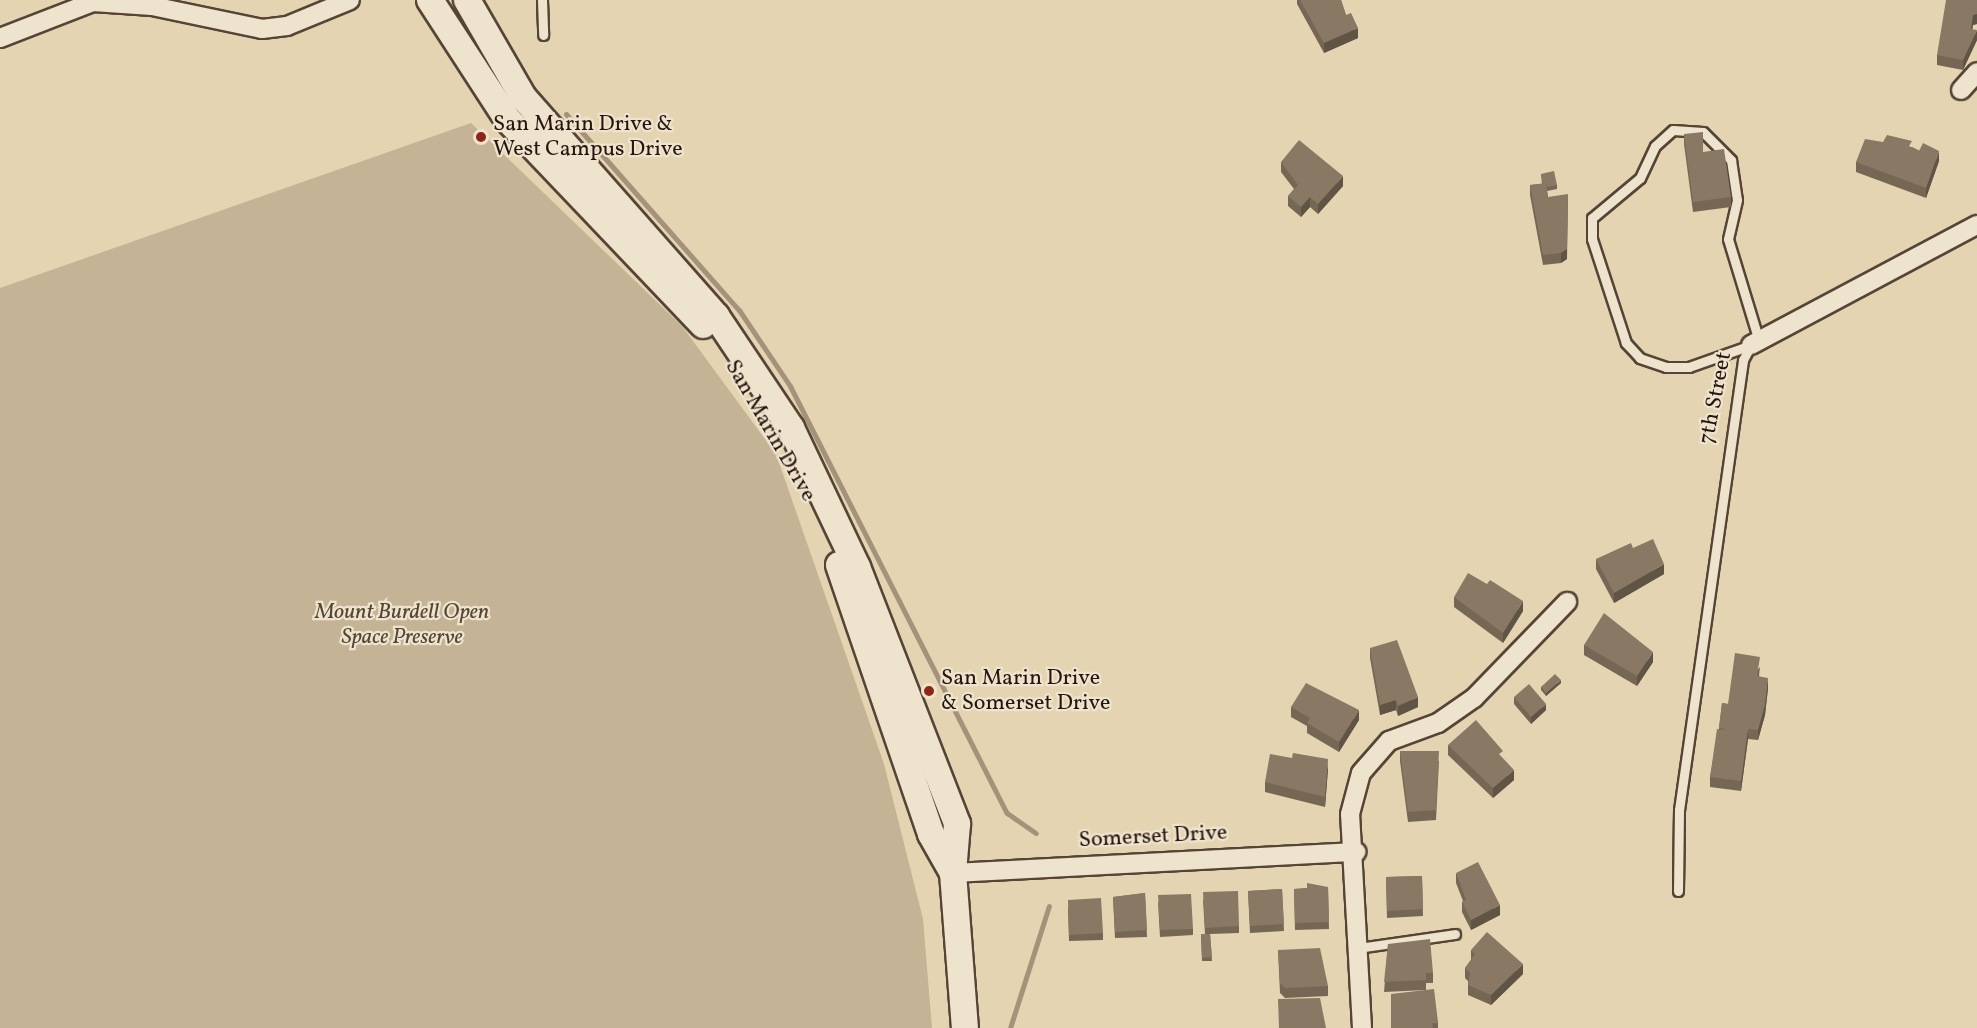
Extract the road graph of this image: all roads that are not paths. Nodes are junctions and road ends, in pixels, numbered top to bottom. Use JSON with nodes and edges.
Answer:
{"nodes":[{"id":1,"x":350,"y":0,"type":"edge"},
{"id":2,"x":430,"y":0,"type":"edge"},
{"id":3,"x":467,"y":0,"type":"edge"},
{"id":4,"x":542,"y":0,"type":"edge"},
{"id":5,"x":93,"y":1,"type":"edge"},
{"id":6,"x":543,"y":35,"type":"dead end"},
{"id":7,"x":0,"y":38,"type":"edge"},
{"id":8,"x":1977,"y":72,"type":"edge"},
{"id":9,"x":1961,"y":90,"type":"dead end"},
{"id":10,"x":1977,"y":225,"type":"edge"},
{"id":11,"x":1755,"y":343,"type":"junction"},
{"id":12,"x":1567,"y":602,"type":"dead end"},
{"id":13,"x":1356,"y":852,"type":"junction"},
{"id":14,"x":953,"y":873,"type":"junction"},
{"id":15,"x":1678,"y":891,"type":"dead end"},
{"id":16,"x":1455,"y":934,"type":"dead end"},
{"id":17,"x":1358,"y":948,"type":"junction"},
{"id":18,"x":965,"y":1028,"type":"edge"},
{"id":19,"x":1362,"y":1028,"type":"edge"}],
"edges":[{"from":1,"to":5,"type":"street"},
{"from":2,"to":14,"type":"main road","name":"San Marin Drive"},
{"from":3,"to":14,"type":"main road","name":"San Marin Drive"},
{"from":4,"to":6,"type":"lane"},
{"from":5,"to":7,"type":"street"},
{"from":8,"to":9,"type":"street"},
{"from":10,"to":11,"type":"street","name":"7th Street"},
{"from":11,"to":11,"type":"lane"},
{"from":11,"to":15,"type":"lane","name":"7th Street"},
{"from":12,"to":13,"type":"street"},
{"from":13,"to":14,"type":"street","name":"Somerset Drive"},
{"from":13,"to":17,"type":"street"},
{"from":14,"to":18,"type":"main road","name":"San Marin Drive"},
{"from":16,"to":17,"type":"lane"},
{"from":17,"to":19,"type":"street"}]}
